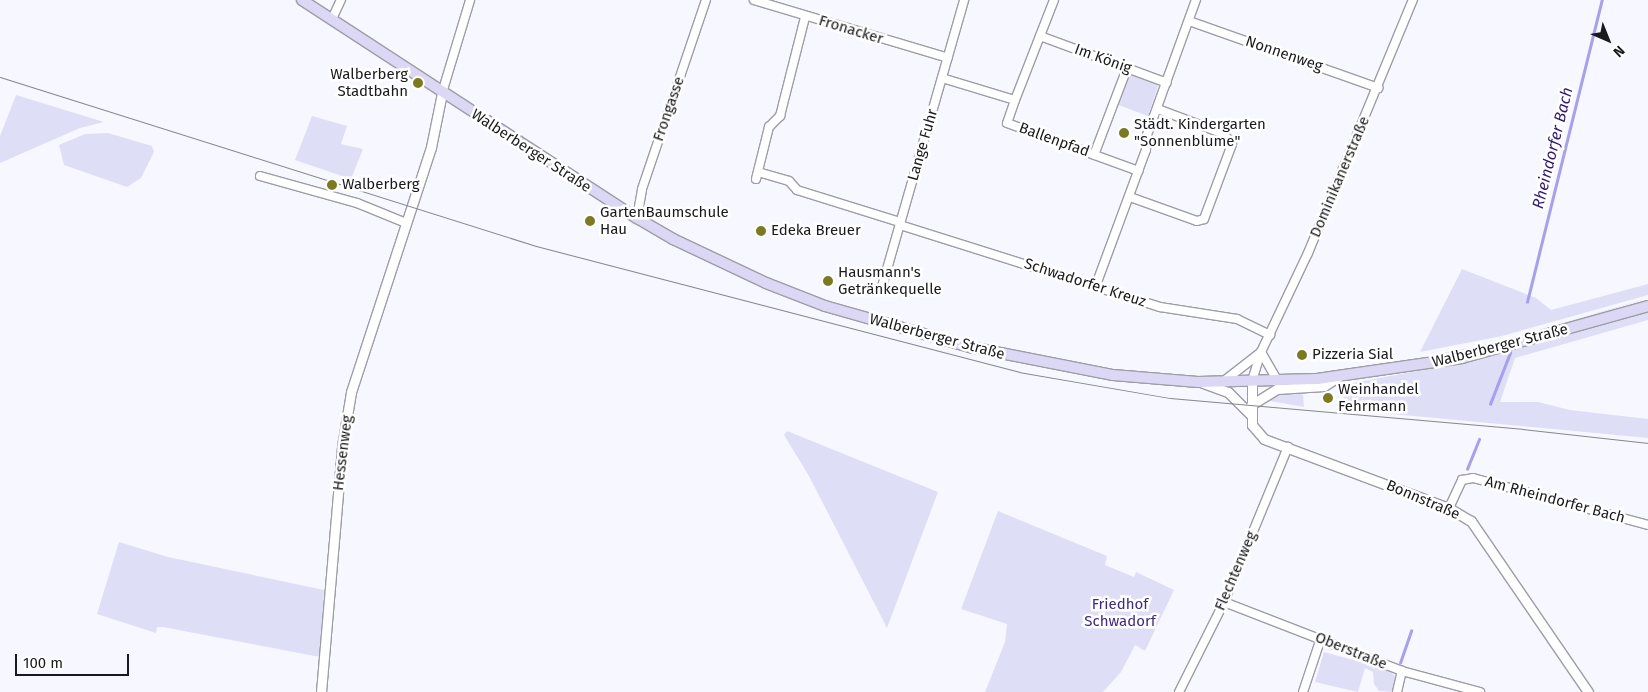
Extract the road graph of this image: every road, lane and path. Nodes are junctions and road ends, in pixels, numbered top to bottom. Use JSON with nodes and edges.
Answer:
{"nodes":[{"id":1,"x":302,"y":0,"type":"edge"},
{"id":2,"x":340,"y":0,"type":"edge"},
{"id":3,"x":470,"y":0,"type":"edge"},
{"id":4,"x":706,"y":0,"type":"edge"},
{"id":5,"x":754,"y":0,"type":"edge"},
{"id":6,"x":964,"y":0,"type":"edge"},
{"id":7,"x":1054,"y":0,"type":"edge"},
{"id":8,"x":1196,"y":0,"type":"edge"},
{"id":9,"x":1413,"y":0,"type":"edge"},
{"id":10,"x":805,"y":16,"type":"junction"},
{"id":11,"x":332,"y":19,"type":"junction"},
{"id":12,"x":1189,"y":21,"type":"junction"},
{"id":13,"x":1040,"y":36,"type":"junction"},
{"id":14,"x":948,"y":58,"type":"junction"},
{"id":15,"x":1127,"y":68,"type":"junction"},
{"id":16,"x":942,"y":78,"type":"junction"},
{"id":17,"x":1167,"y":82,"type":"junction"},
{"id":18,"x":1378,"y":88,"type":"junction"},
{"id":19,"x":442,"y":93,"type":"junction"},
{"id":20,"x":1015,"y":100,"type":"junction"},
{"id":21,"x":1158,"y":109,"type":"junction"},
{"id":22,"x":1094,"y":155,"type":"junction"},
{"id":23,"x":1138,"y":171,"type":"junction"},
{"id":24,"x":260,"y":176,"type":"dead end"},
{"id":25,"x":1130,"y":197,"type":"junction"},
{"id":26,"x":637,"y":218,"type":"junction"},
{"id":27,"x":406,"y":223,"type":"junction"},
{"id":28,"x":900,"y":223,"type":"junction"},
{"id":29,"x":1096,"y":285,"type":"junction"},
{"id":30,"x":881,"y":290,"type":"dead end"},
{"id":31,"x":1648,"y":306,"type":"edge"},
{"id":32,"x":1270,"y":335,"type":"junction"},
{"id":33,"x":1261,"y":352,"type":"junction"},
{"id":34,"x":1338,"y":377,"type":"junction"},
{"id":35,"x":1277,"y":380,"type":"junction"},
{"id":36,"x":1224,"y":381,"type":"junction"},
{"id":37,"x":1252,"y":381,"type":"junction"},
{"id":38,"x":1198,"y":382,"type":"junction"},
{"id":39,"x":1251,"y":405,"type":"junction"},
{"id":40,"x":1251,"y":415,"type":"junction"},
{"id":41,"x":1288,"y":447,"type":"junction"},
{"id":42,"x":1449,"y":508,"type":"junction"},
{"id":43,"x":1648,"y":525,"type":"edge"},
{"id":44,"x":1224,"y":602,"type":"junction"},
{"id":45,"x":1320,"y":638,"type":"junction"},
{"id":46,"x":1402,"y":671,"type":"junction"},
{"id":47,"x":1446,"y":684,"type":"junction"},
{"id":48,"x":321,"y":692,"type":"edge"},
{"id":49,"x":1179,"y":692,"type":"edge"},
{"id":50,"x":1303,"y":692,"type":"edge"},
{"id":51,"x":1397,"y":692,"type":"edge"},
{"id":52,"x":1450,"y":692,"type":"edge"},
{"id":53,"x":1480,"y":692,"type":"edge"},
{"id":54,"x":1588,"y":692,"type":"edge"}],
"edges":[{"from":1,"to":11,"type":"main road","name":"Walberberger Straße"},
{"from":2,"to":11,"type":"street"},
{"from":3,"to":19,"type":"street"},
{"from":4,"to":26,"type":"street","name":"Frongasse"},
{"from":5,"to":10,"type":"street","name":"Fronacker"},
{"from":6,"to":14,"type":"street","name":"Lange Fuhr"},
{"from":7,"to":13,"type":"street"},
{"from":8,"to":12,"type":"street"},
{"from":9,"to":18,"type":"street","name":"Dominikanerstraße"},
{"from":10,"to":14,"type":"street","name":"Fronacker"},
{"from":10,"to":28,"type":"street","name":"Schwadorfer Kreuz"},
{"from":11,"to":19,"type":"main road","name":"Walberberger Straße"},
{"from":12,"to":17,"type":"street"},
{"from":12,"to":18,"type":"street","name":"Nonnenweg"},
{"from":13,"to":15,"type":"street","name":"Im König"},
{"from":13,"to":20,"type":"street"},
{"from":14,"to":16,"type":"street","name":"Lange Fuhr"},
{"from":15,"to":17,"type":"street","name":"Im König"},
{"from":15,"to":22,"type":"street"},
{"from":16,"to":20,"type":"street","name":"Ballenpfad"},
{"from":16,"to":28,"type":"street","name":"Lange Fuhr"},
{"from":17,"to":21,"type":"street"},
{"from":18,"to":32,"type":"street","name":"Dominikanerstraße"},
{"from":19,"to":26,"type":"main road","name":"Walberberger Straße"},
{"from":19,"to":27,"type":"street","name":"Hessenweg"},
{"from":20,"to":22,"type":"street","name":"Ballenpfad"},
{"from":21,"to":23,"type":"street"},
{"from":21,"to":25,"type":"street"},
{"from":22,"to":23,"type":"street","name":"Ballenpfad"},
{"from":23,"to":25,"type":"street"},
{"from":24,"to":27,"type":"street"},
{"from":25,"to":29,"type":"street"},
{"from":26,"to":38,"type":"main road","name":"Walberberger Straße"},
{"from":27,"to":48,"type":"street","name":"Hessenweg"},
{"from":28,"to":29,"type":"street","name":"Schwadorfer Kreuz"},
{"from":28,"to":30,"type":"street","name":"Lange Fuhr"},
{"from":29,"to":32,"type":"street","name":"Schwadorfer Kreuz"},
{"from":31,"to":34,"type":"main road","name":"Walberberger Straße"},
{"from":32,"to":33,"type":"street","name":"Dominikanerstraße"},
{"from":33,"to":35,"type":"street"},
{"from":33,"to":36,"type":"street","name":"Dominikanerstraße"},
{"from":33,"to":37,"type":"street","name":"Dominikanerstraße"},
{"from":34,"to":35,"type":"main road","name":"Walberberger Straße"},
{"from":34,"to":39,"type":"street"},
{"from":35,"to":37,"type":"main road","name":"Walberberger Straße"},
{"from":36,"to":37,"type":"main road","name":"Walberberger Straße"},
{"from":36,"to":38,"type":"main road","name":"Walberberger Straße"},
{"from":37,"to":39,"type":"street","name":"Bonnstraße"},
{"from":38,"to":40,"type":"street","name":"Bonnstraße"},
{"from":39,"to":40,"type":"street","name":"Bonnstraße"},
{"from":40,"to":41,"type":"street","name":"Bonnstraße"},
{"from":41,"to":42,"type":"street","name":"Bonnstraße"},
{"from":41,"to":44,"type":"street","name":"Flechtenweg"},
{"from":42,"to":43,"type":"street","name":"Am Rheindorfer Bach"},
{"from":42,"to":54,"type":"street","name":"Bonnstraße"},
{"from":44,"to":45,"type":"street","name":"Oberstraße"},
{"from":44,"to":49,"type":"street","name":"Flechtenweg"},
{"from":45,"to":46,"type":"street","name":"Oberstraße"},
{"from":45,"to":50,"type":"street"},
{"from":46,"to":47,"type":"street","name":"Oberstraße"},
{"from":46,"to":51,"type":"street"},
{"from":47,"to":52,"type":"street"},
{"from":47,"to":53,"type":"street","name":"Oberstraße"}]}
